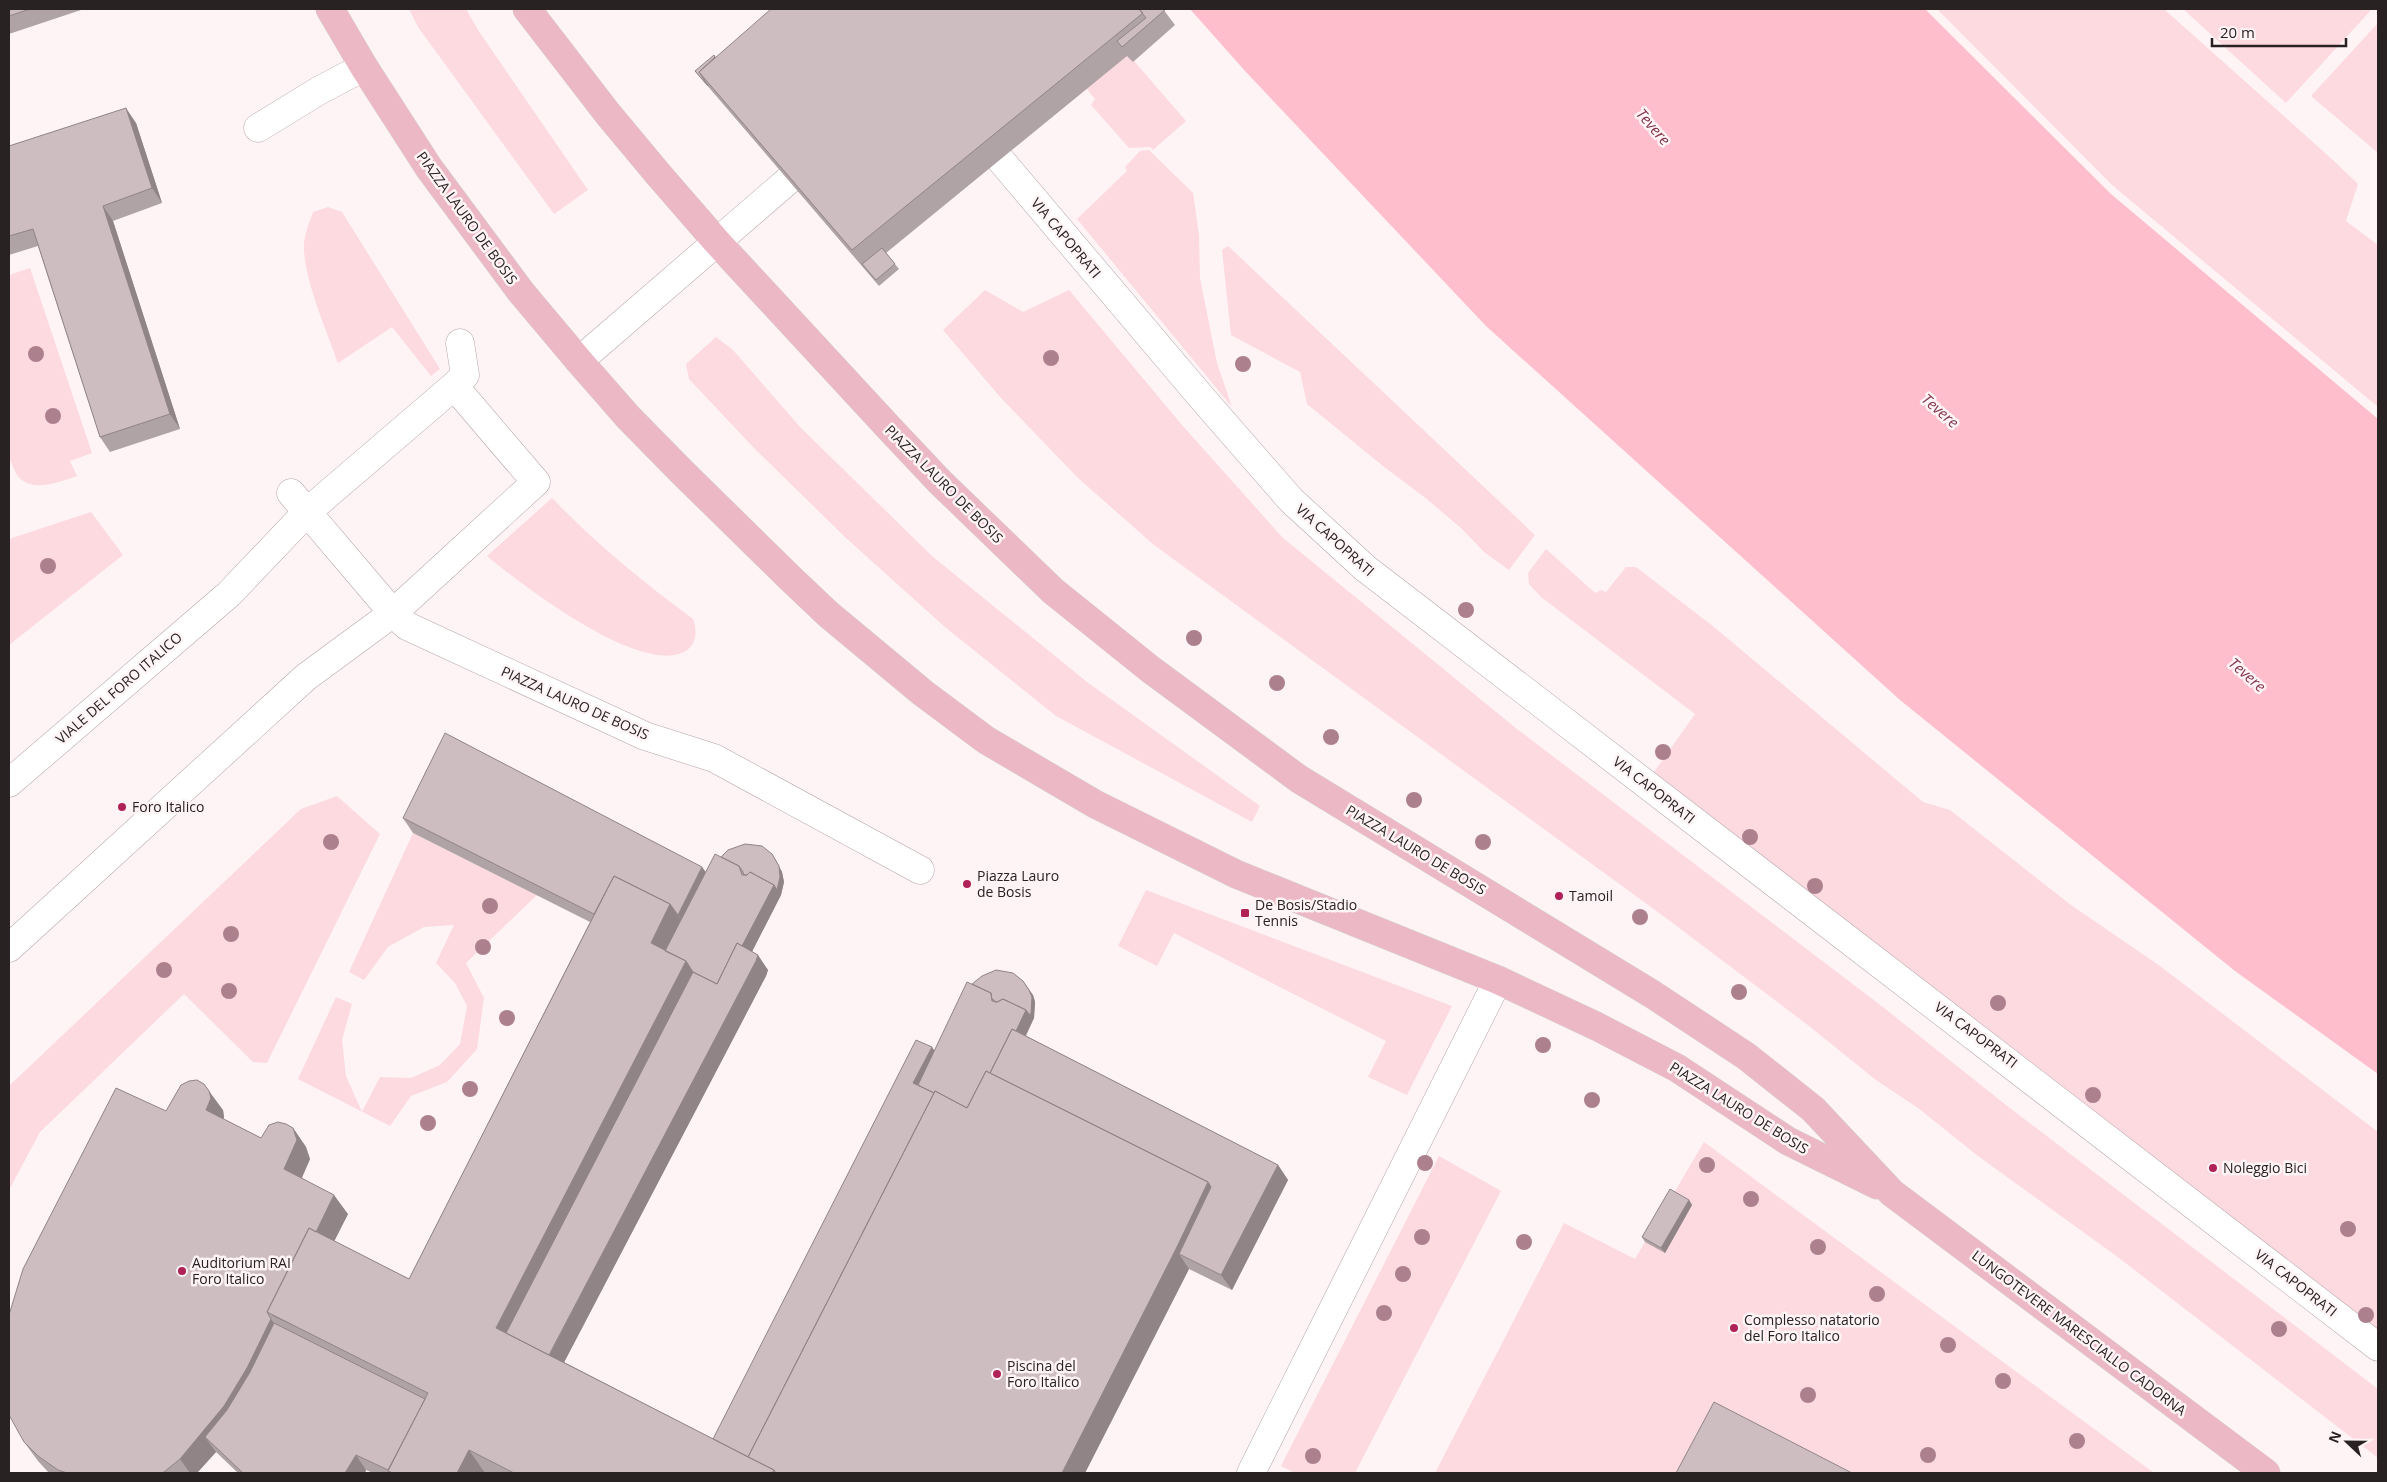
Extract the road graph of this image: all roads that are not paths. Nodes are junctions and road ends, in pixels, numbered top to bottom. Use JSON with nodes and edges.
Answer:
{"nodes":[{"id":1,"x":330,"y":9,"type":"edge"},
{"id":2,"x":527,"y":9,"type":"edge"},
{"id":3,"x":364,"y":67,"type":"junction"},
{"id":4,"x":258,"y":128,"type":"dead end"},
{"id":5,"x":999,"y":158,"type":"edge"},
{"id":6,"x":791,"y":178,"type":"edge"},
{"id":7,"x":718,"y":242,"type":"junction"},
{"id":8,"x":460,"y":343,"type":"dead end"},
{"id":9,"x":579,"y":361,"type":"junction"},
{"id":10,"x":454,"y":386,"type":"junction"},
{"id":11,"x":299,"y":502,"type":"junction"},
{"id":12,"x":400,"y":620,"type":"junction"},
{"id":13,"x":9,"y":783,"type":"edge"},
{"id":14,"x":920,"y":870,"type":"dead end"},
{"id":15,"x":9,"y":948,"type":"edge"},
{"id":16,"x":1498,"y":980,"type":"junction"},
{"id":17,"x":1892,"y":1192,"type":"junction"},
{"id":18,"x":2378,"y":1347,"type":"edge"},
{"id":19,"x":1251,"y":1473,"type":"edge"},
{"id":20,"x":2266,"y":1473,"type":"edge"}],
"edges":[{"from":1,"to":3,"type":"main road","name":"PIAZZA LAURO DE BOSIS"},
{"from":2,"to":7,"type":"main road","name":"PIAZZA LAURO DE BOSIS"},
{"from":3,"to":4,"type":"street"},
{"from":3,"to":9,"type":"main road","name":"PIAZZA LAURO DE BOSIS"},
{"from":5,"to":18,"type":"street","name":"VIA CAPOPRATI"},
{"from":6,"to":7,"type":"street"},
{"from":7,"to":9,"type":"street"},
{"from":7,"to":17,"type":"main road","name":"PIAZZA LAURO DE BOSIS"},
{"from":8,"to":10,"type":"street"},
{"from":9,"to":16,"type":"main road","name":"PIAZZA LAURO DE BOSIS"},
{"from":10,"to":11,"type":"street"},
{"from":10,"to":12,"type":"street"},
{"from":11,"to":12,"type":"street","name":"PIAZZA LAURO DE BOSIS"},
{"from":11,"to":13,"type":"street","name":"VIALE DEL FORO ITALICO"},
{"from":12,"to":14,"type":"street","name":"PIAZZA LAURO DE BOSIS"},
{"from":12,"to":15,"type":"street"},
{"from":16,"to":17,"type":"main road","name":"PIAZZA LAURO DE BOSIS"},
{"from":16,"to":19,"type":"street"},
{"from":17,"to":20,"type":"main road","name":"LUNGOTEVERE MARESCIALLO CADORNA"}]}
